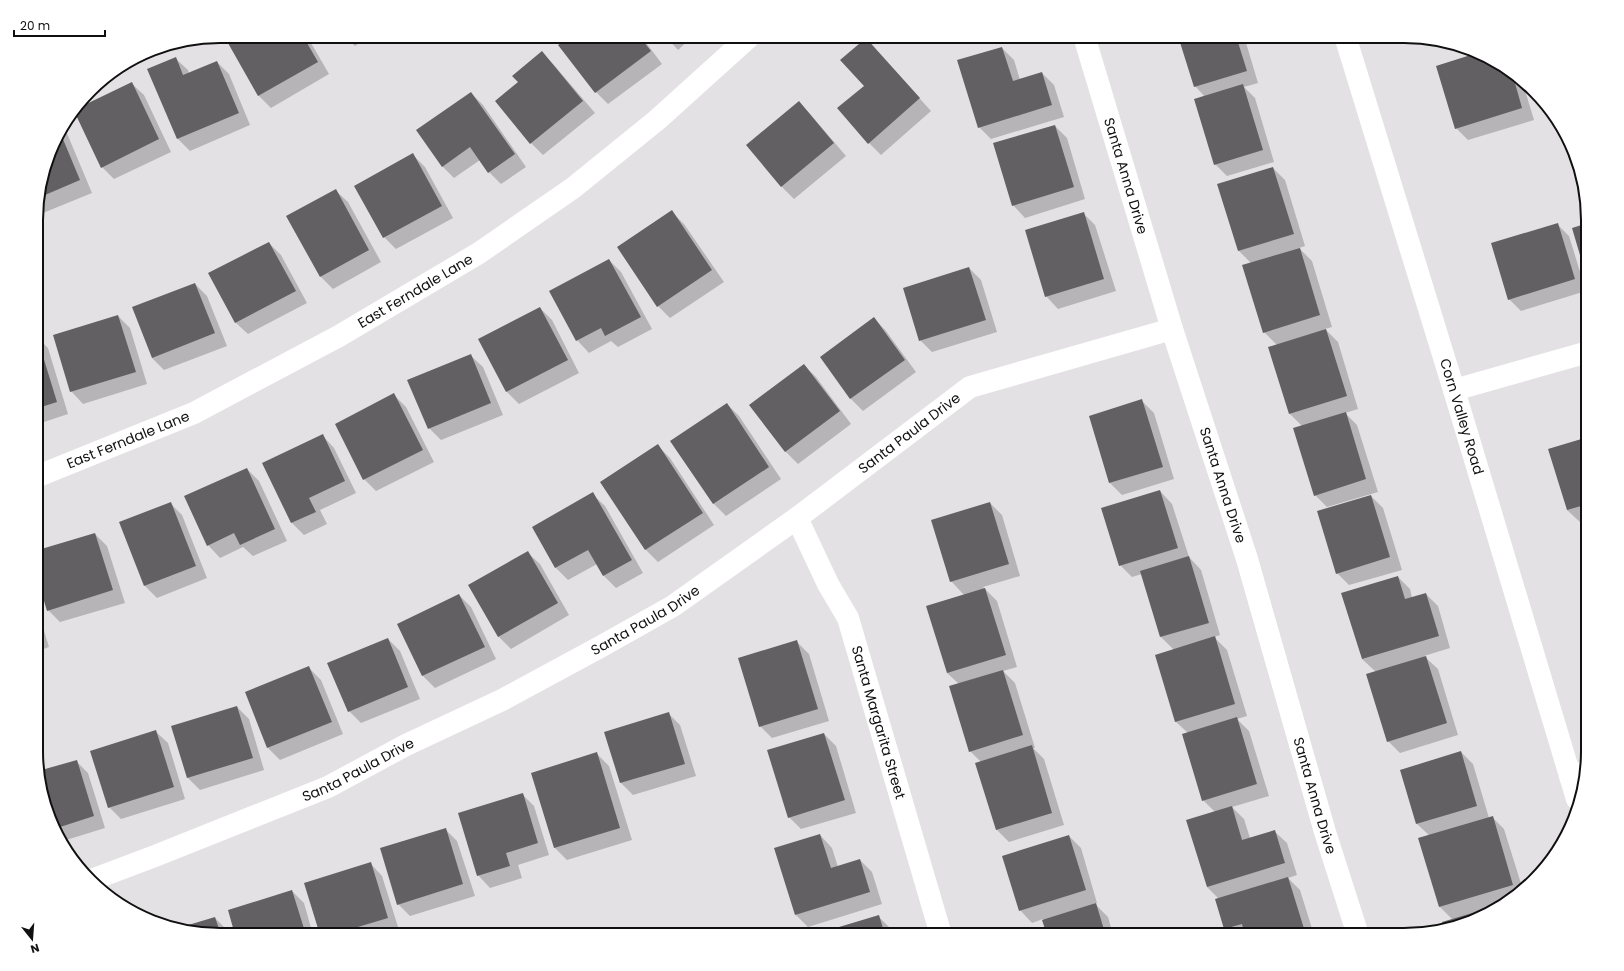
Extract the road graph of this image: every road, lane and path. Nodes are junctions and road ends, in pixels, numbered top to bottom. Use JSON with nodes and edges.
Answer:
{"nodes":[{"id":1,"x":742,"y":43,"type":"edge"},
{"id":2,"x":1086,"y":43,"type":"edge"},
{"id":3,"x":1347,"y":43,"type":"edge"},
{"id":4,"x":1172,"y":329,"type":"junction"},
{"id":5,"x":1581,"y":354,"type":"edge"},
{"id":6,"x":1454,"y":390,"type":"junction"},
{"id":7,"x":43,"y":474,"type":"edge"},
{"id":8,"x":797,"y":518,"type":"junction"},
{"id":9,"x":1577,"y":774,"type":"edge"},
{"id":10,"x":1577,"y":790,"type":"edge"},
{"id":11,"x":97,"y":878,"type":"edge"},
{"id":12,"x":939,"y":928,"type":"edge"},
{"id":13,"x":1356,"y":928,"type":"edge"}],
"edges":[{"from":1,"to":7,"type":"street","name":"East Ferndale Lane"},
{"from":2,"to":4,"type":"street","name":"Santa Anna Drive"},
{"from":3,"to":6,"type":"street","name":"Corn Valley Road"},
{"from":4,"to":8,"type":"street","name":"Santa Paula Drive"},
{"from":4,"to":13,"type":"street","name":"Santa Anna Drive"},
{"from":5,"to":6,"type":"street"},
{"from":6,"to":9,"type":"street","name":"Corn Valley Road"},
{"from":8,"to":11,"type":"street","name":"Santa Paula Drive"},
{"from":8,"to":12,"type":"street","name":"Santa Margarita Street"},
{"from":9,"to":10,"type":"street","name":"Corn Valley Road"}]}
